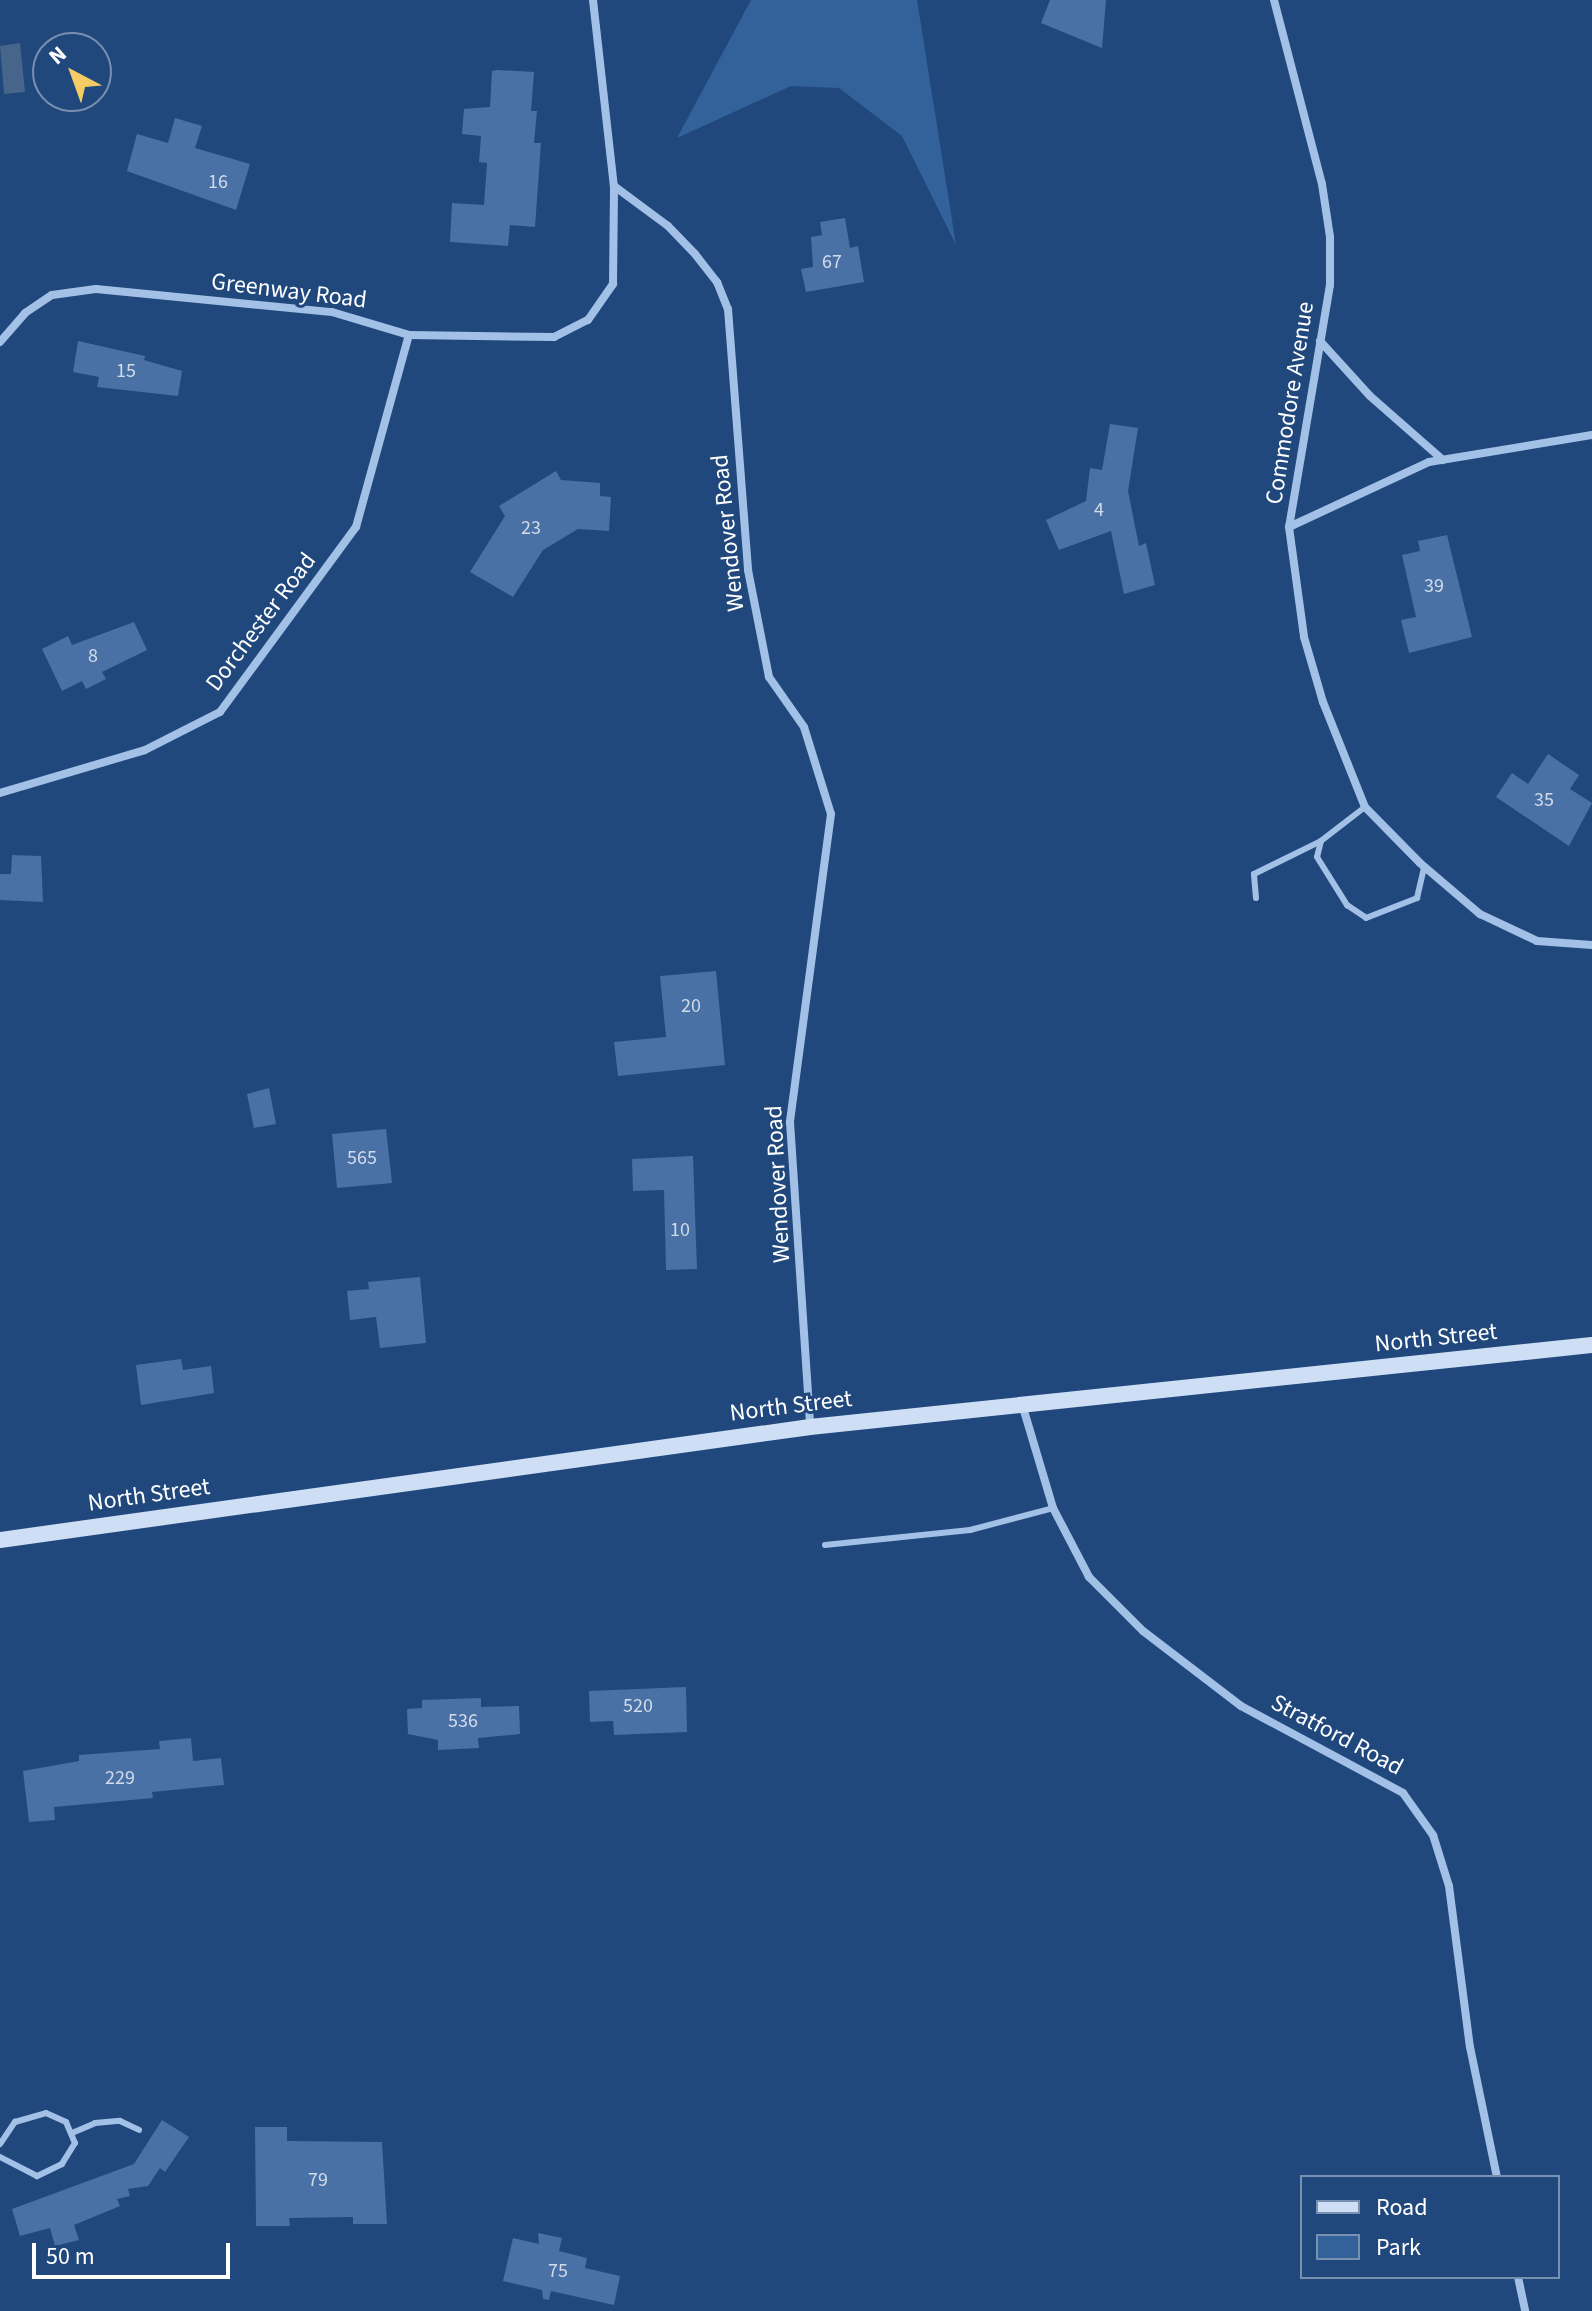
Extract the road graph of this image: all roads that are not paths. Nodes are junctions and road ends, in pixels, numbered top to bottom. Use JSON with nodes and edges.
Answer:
{"nodes":[{"id":1,"x":593,"y":0,"type":"edge"},
{"id":2,"x":1274,"y":0,"type":"edge"},
{"id":3,"x":614,"y":186,"type":"junction"},
{"id":4,"x":613,"y":284,"type":"junction"},
{"id":5,"x":623,"y":287,"type":"dead end"},
{"id":6,"x":409,"y":335,"type":"junction"},
{"id":7,"x":1320,"y":341,"type":"junction"},
{"id":8,"x":0,"y":342,"type":"edge"},
{"id":9,"x":1592,"y":435,"type":"edge"},
{"id":10,"x":1443,"y":460,"type":"junction"},
{"id":11,"x":1289,"y":527,"type":"junction"},
{"id":12,"x":0,"y":793,"type":"edge"},
{"id":13,"x":1365,"y":807,"type":"junction"},
{"id":14,"x":1321,"y":841,"type":"junction"},
{"id":15,"x":1424,"y":867,"type":"junction"},
{"id":16,"x":1256,"y":898,"type":"dead end"},
{"id":17,"x":1592,"y":945,"type":"edge"},
{"id":18,"x":1592,"y":1345,"type":"edge"},
{"id":19,"x":1022,"y":1404,"type":"junction"},
{"id":20,"x":810,"y":1427,"type":"junction"},
{"id":21,"x":1053,"y":1508,"type":"junction"},
{"id":22,"x":0,"y":1540,"type":"edge"},
{"id":23,"x":825,"y":1545,"type":"dead end"},
{"id":24,"x":139,"y":2130,"type":"dead end"},
{"id":25,"x":72,"y":2133,"type":"junction"},
{"id":26,"x":0,"y":2144,"type":"edge"},
{"id":27,"x":0,"y":2157,"type":"edge"},
{"id":28,"x":1497,"y":2175,"type":"edge"},
{"id":29,"x":1518,"y":2279,"type":"edge"},
{"id":30,"x":1525,"y":2311,"type":"edge"}],
"edges":[{"from":1,"to":3,"type":"street"},
{"from":2,"to":7,"type":"street","name":"Commodore Avenue"},
{"from":3,"to":4,"type":"street"},
{"from":3,"to":20,"type":"street","name":"Wendover Road"},
{"from":4,"to":5,"type":"street"},
{"from":4,"to":6,"type":"street","name":"Greenway Road"},
{"from":6,"to":8,"type":"street","name":"Greenway Road"},
{"from":6,"to":12,"type":"street","name":"Dorchester Road"},
{"from":7,"to":10,"type":"street"},
{"from":7,"to":11,"type":"street","name":"Commodore Avenue"},
{"from":9,"to":10,"type":"street"},
{"from":10,"to":11,"type":"street"},
{"from":11,"to":13,"type":"street","name":"Commodore Avenue"},
{"from":13,"to":14,"type":"lane"},
{"from":13,"to":15,"type":"street"},
{"from":14,"to":15,"type":"lane"},
{"from":14,"to":16,"type":"lane"},
{"from":15,"to":17,"type":"street"},
{"from":18,"to":19,"type":"main road","name":"North Street"},
{"from":19,"to":20,"type":"main road","name":"North Street"},
{"from":19,"to":21,"type":"street","name":"Stratford Road"},
{"from":20,"to":22,"type":"main road","name":"North Street"},
{"from":21,"to":23,"type":"lane"},
{"from":21,"to":28,"type":"street","name":"Stratford Road"},
{"from":24,"to":25,"type":"lane"},
{"from":25,"to":26,"type":"lane"},
{"from":25,"to":27,"type":"lane"},
{"from":29,"to":30,"type":"street"}]}
